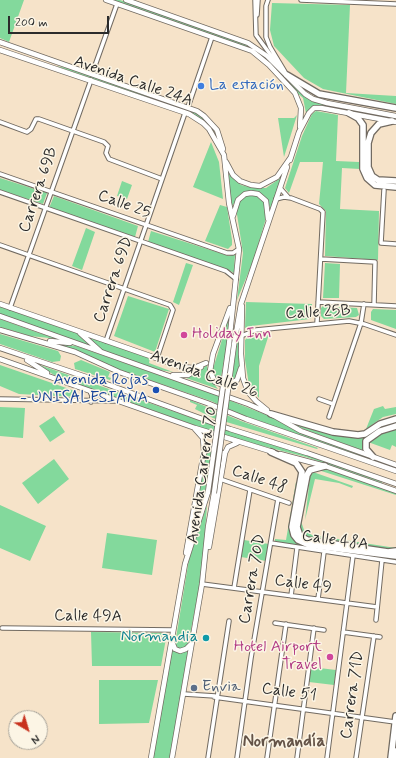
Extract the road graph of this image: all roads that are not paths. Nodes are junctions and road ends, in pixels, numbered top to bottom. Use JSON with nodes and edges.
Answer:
{"nodes":[{"id":1,"x":106,"y":0,"type":"edge"},
{"id":2,"x":128,"y":0,"type":"edge"},
{"id":3,"x":255,"y":0,"type":"edge"},
{"id":4,"x":258,"y":0,"type":"edge"},
{"id":5,"x":301,"y":0,"type":"edge"},
{"id":6,"x":268,"y":1,"type":"edge"},
{"id":7,"x":117,"y":4,"type":"junction"},
{"id":8,"x":396,"y":4,"type":"edge"},
{"id":9,"x":256,"y":20,"type":"junction"},
{"id":10,"x":212,"y":36,"type":"junction"},
{"id":11,"x":2,"y":43,"type":"edge"},
{"id":12,"x":0,"y":50,"type":"edge"},
{"id":13,"x":32,"y":61,"type":"junction"},
{"id":14,"x":59,"y":63,"type":"junction"},
{"id":15,"x":42,"y":64,"type":"junction"},
{"id":16,"x":92,"y":74,"type":"junction"},
{"id":17,"x":287,"y":75,"type":"junction"},
{"id":18,"x":91,"y":80,"type":"junction"},
{"id":19,"x":345,"y":98,"type":"junction"},
{"id":20,"x":188,"y":107,"type":"junction"},
{"id":21,"x":396,"y":108,"type":"edge"},
{"id":22,"x":376,"y":111,"type":"junction"},
{"id":23,"x":184,"y":113,"type":"junction"},
{"id":24,"x":349,"y":113,"type":"junction"},
{"id":25,"x":396,"y":116,"type":"edge"},
{"id":26,"x":394,"y":121,"type":"edge"},
{"id":27,"x":0,"y":122,"type":"edge"},
{"id":28,"x":72,"y":131,"type":"junction"},
{"id":29,"x":299,"y":132,"type":"junction"},
{"id":30,"x":224,"y":155,"type":"junction"},
{"id":31,"x":290,"y":157,"type":"junction"},
{"id":32,"x":0,"y":174,"type":"edge"},
{"id":33,"x":162,"y":179,"type":"junction"},
{"id":34,"x":396,"y":181,"type":"edge"},
{"id":35,"x":396,"y":186,"type":"edge"},
{"id":36,"x":280,"y":188,"type":"junction"},
{"id":37,"x":384,"y":190,"type":"dead end"},
{"id":38,"x":0,"y":192,"type":"edge"},
{"id":39,"x":52,"y":192,"type":"junction"},
{"id":40,"x":291,"y":198,"type":"junction"},
{"id":41,"x":276,"y":199,"type":"junction"},
{"id":42,"x":46,"y":208,"type":"junction"},
{"id":43,"x":233,"y":220,"type":"junction"},
{"id":44,"x":268,"y":223,"type":"junction"},
{"id":45,"x":145,"y":226,"type":"junction"},
{"id":46,"x":140,"y":242,"type":"junction"},
{"id":47,"x":396,"y":244,"type":"edge"},
{"id":48,"x":0,"y":245,"type":"edge"},
{"id":49,"x":239,"y":249,"type":"junction"},
{"id":50,"x":29,"y":256,"type":"junction"},
{"id":51,"x":321,"y":259,"type":"junction"},
{"id":52,"x":236,"y":279,"type":"junction"},
{"id":53,"x":124,"y":289,"type":"junction"},
{"id":54,"x":243,"y":297,"type":"junction"},
{"id":55,"x":318,"y":302,"type":"junction"},
{"id":56,"x":232,"y":303,"type":"junction"},
{"id":57,"x":0,"y":304,"type":"edge"},
{"id":58,"x":364,"y":304,"type":"junction"},
{"id":59,"x":374,"y":304,"type":"junction"},
{"id":60,"x":396,"y":306,"type":"edge"},
{"id":61,"x":10,"y":308,"type":"junction"},
{"id":62,"x":0,"y":316,"type":"edge"},
{"id":63,"x":317,"y":323,"type":"junction"},
{"id":64,"x":361,"y":323,"type":"junction"},
{"id":65,"x":0,"y":330,"type":"edge"},
{"id":66,"x":79,"y":332,"type":"junction"},
{"id":67,"x":396,"y":335,"type":"edge"},
{"id":68,"x":241,"y":336,"type":"junction"},
{"id":69,"x":36,"y":340,"type":"junction"},
{"id":70,"x":106,"y":341,"type":"junction"},
{"id":71,"x":232,"y":344,"type":"junction"},
{"id":72,"x":82,"y":345,"type":"junction"},
{"id":73,"x":0,"y":348,"type":"edge"},
{"id":74,"x":11,"y":352,"type":"junction"},
{"id":75,"x":101,"y":352,"type":"junction"},
{"id":76,"x":213,"y":354,"type":"junction"},
{"id":77,"x":158,"y":358,"type":"junction"},
{"id":78,"x":0,"y":359,"type":"edge"},
{"id":79,"x":206,"y":363,"type":"junction"},
{"id":80,"x":241,"y":366,"type":"junction"},
{"id":81,"x":165,"y":375,"type":"junction"},
{"id":82,"x":52,"y":377,"type":"junction"},
{"id":83,"x":90,"y":391,"type":"junction"},
{"id":84,"x":0,"y":399,"type":"edge"},
{"id":85,"x":319,"y":399,"type":"dead end"},
{"id":86,"x":119,"y":401,"type":"junction"},
{"id":87,"x":91,"y":402,"type":"junction"},
{"id":88,"x":333,"y":404,"type":"junction"},
{"id":89,"x":271,"y":414,"type":"junction"},
{"id":90,"x":329,"y":417,"type":"dead end"},
{"id":91,"x":396,"y":419,"type":"edge"},
{"id":92,"x":396,"y":426,"type":"edge"},
{"id":93,"x":194,"y":428,"type":"junction"},
{"id":94,"x":238,"y":443,"type":"junction"},
{"id":95,"x":204,"y":452,"type":"junction"},
{"id":96,"x":270,"y":452,"type":"junction"},
{"id":97,"x":373,"y":457,"type":"junction"},
{"id":98,"x":224,"y":458,"type":"junction"},
{"id":99,"x":396,"y":465,"type":"edge"},
{"id":100,"x":325,"y":466,"type":"junction"},
{"id":101,"x":396,"y":471,"type":"edge"},
{"id":102,"x":220,"y":479,"type":"junction"},
{"id":103,"x":396,"y":484,"type":"edge"},
{"id":104,"x":250,"y":490,"type":"junction"},
{"id":105,"x":394,"y":490,"type":"edge"},
{"id":106,"x":278,"y":499,"type":"junction"},
{"id":107,"x":289,"y":503,"type":"dead end"},
{"id":108,"x":271,"y":543,"type":"junction"},
{"id":109,"x":296,"y":548,"type":"junction"},
{"id":110,"x":396,"y":551,"type":"edge"},
{"id":111,"x":324,"y":552,"type":"junction"},
{"id":112,"x":353,"y":556,"type":"junction"},
{"id":113,"x":396,"y":556,"type":"edge"},
{"id":114,"x":206,"y":560,"type":"junction"},
{"id":115,"x":382,"y":560,"type":"junction"},
{"id":116,"x":396,"y":562,"type":"edge"},
{"id":117,"x":185,"y":564,"type":"junction"},
{"id":118,"x":202,"y":584,"type":"junction"},
{"id":119,"x":234,"y":588,"type":"junction"},
{"id":120,"x":263,"y":592,"type":"junction"},
{"id":121,"x":291,"y":596,"type":"junction"},
{"id":122,"x":318,"y":599,"type":"junction"},
{"id":123,"x":347,"y":603,"type":"junction"},
{"id":124,"x":377,"y":607,"type":"junction"},
{"id":125,"x":376,"y":620,"type":"dead end"},
{"id":126,"x":229,"y":621,"type":"dead end"},
{"id":127,"x":275,"y":623,"type":"dead end"},
{"id":128,"x":286,"y":624,"type":"junction"},
{"id":129,"x":2,"y":628,"type":"dead end"},
{"id":130,"x":314,"y":628,"type":"junction"},
{"id":131,"x":173,"y":630,"type":"junction"},
{"id":132,"x":324,"y":630,"type":"dead end"},
{"id":133,"x":343,"y":632,"type":"junction"},
{"id":134,"x":374,"y":636,"type":"junction"},
{"id":135,"x":380,"y":637,"type":"dead end"},
{"id":136,"x":171,"y":640,"type":"junction"},
{"id":137,"x":192,"y":642,"type":"junction"},
{"id":138,"x":184,"y":694,"type":"junction"},
{"id":139,"x":216,"y":697,"type":"junction"},
{"id":140,"x":245,"y":701,"type":"junction"},
{"id":141,"x":274,"y":705,"type":"junction"},
{"id":142,"x":303,"y":708,"type":"junction"},
{"id":143,"x":334,"y":713,"type":"junction"},
{"id":144,"x":362,"y":718,"type":"junction"},
{"id":145,"x":396,"y":719,"type":"edge"},
{"id":146,"x":396,"y":750,"type":"edge"},
{"id":147,"x":151,"y":758,"type":"edge"},
{"id":148,"x":172,"y":758,"type":"edge"},
{"id":149,"x":208,"y":758,"type":"edge"},
{"id":150,"x":237,"y":758,"type":"edge"},
{"id":151,"x":267,"y":758,"type":"edge"},
{"id":152,"x":297,"y":758,"type":"edge"},
{"id":153,"x":327,"y":758,"type":"edge"},
{"id":154,"x":356,"y":758,"type":"edge"},
{"id":155,"x":391,"y":758,"type":"edge"},
{"id":156,"x":395,"y":758,"type":"edge"}],
"edges":[{"from":1,"to":7,"type":"main road"},
{"from":2,"to":17,"type":"main road"},
{"from":3,"to":9,"type":"street"},
{"from":4,"to":9,"type":"street"},
{"from":5,"to":8,"type":"street"},
{"from":6,"to":17,"type":"street"},
{"from":7,"to":10,"type":"main road"},
{"from":7,"to":16,"type":"street"},
{"from":9,"to":17,"type":"street"},
{"from":10,"to":20,"type":"street"},
{"from":10,"to":29,"type":"main road"},
{"from":11,"to":13,"type":"main road"},
{"from":11,"to":14,"type":"main road","name":"Avenida Calle 24A"},
{"from":12,"to":13,"type":"main road","name":"Avenida Calle 24A"},
{"from":13,"to":15,"type":"main road","name":"Avenida Calle 24A"},
{"from":14,"to":15,"type":"main road"},
{"from":14,"to":16,"type":"main road","name":"Avenida Calle 24A"},
{"from":15,"to":18,"type":"main road","name":"Avenida Calle 24A"},
{"from":16,"to":20,"type":"main road","name":"Avenida Calle 24A"},
{"from":17,"to":19,"type":"highway"},
{"from":17,"to":22,"type":"main road"},
{"from":18,"to":23,"type":"main road","name":"Avenida Calle 24A"},
{"from":18,"to":28,"type":"street","name":"Carrera 69B"},
{"from":19,"to":21,"type":"highway"},
{"from":19,"to":22,"type":"main road"},
{"from":20,"to":30,"type":"main road","name":"Avenida Calle 24A"},
{"from":22,"to":25,"type":"main road"},
{"from":23,"to":30,"type":"main road","name":"Avenida Calle 24A"},
{"from":23,"to":33,"type":"street","name":"Carrera 69D"},
{"from":24,"to":26,"type":"main road"},
{"from":24,"to":29,"type":"main road"},
{"from":24,"to":35,"type":"highway"},
{"from":26,"to":34,"type":"highway"},
{"from":27,"to":28,"type":"street"},
{"from":28,"to":33,"type":"street"},
{"from":28,"to":39,"type":"street","name":"Carrera 69B"},
{"from":29,"to":31,"type":"main road","name":"Avenida Carrera 70"},
{"from":30,"to":31,"type":"main road"},
{"from":30,"to":43,"type":"main road","name":"Avenida Carrera 70"},
{"from":31,"to":36,"type":"main road","name":"Avenida Carrera 70"},
{"from":32,"to":39,"type":"street","name":"Calle 25"},
{"from":33,"to":45,"type":"street","name":"Carrera 69D"},
{"from":36,"to":40,"type":"street"},
{"from":36,"to":41,"type":"main road","name":"Avenida Carrera 70"},
{"from":37,"to":47,"type":"street"},
{"from":38,"to":42,"type":"street","name":"Calle 25"},
{"from":39,"to":42,"type":"street","name":"Carrera 69B"},
{"from":39,"to":45,"type":"street","name":"Calle 25"},
{"from":40,"to":41,"type":"street"},
{"from":40,"to":51,"type":"street"},
{"from":41,"to":44,"type":"main road","name":"Avenida Carrera 70"},
{"from":42,"to":46,"type":"street","name":"Calle 25"},
{"from":42,"to":50,"type":"street","name":"Carrera 69B"},
{"from":43,"to":44,"type":"main road"},
{"from":43,"to":49,"type":"main road","name":"Avenida Carrera 70"},
{"from":44,"to":54,"type":"main road","name":"Avenida Carrera 70"},
{"from":45,"to":46,"type":"street","name":"Carrera 69D"},
{"from":45,"to":49,"type":"street","name":"Calle 25"},
{"from":46,"to":52,"type":"street","name":"Calle 25"},
{"from":46,"to":53,"type":"street","name":"Carrera 69D"},
{"from":48,"to":50,"type":"street"},
{"from":49,"to":52,"type":"main road","name":"Avenida Carrera 70"},
{"from":50,"to":53,"type":"street"},
{"from":50,"to":61,"type":"street","name":"Carrera 69B"},
{"from":51,"to":55,"type":"street"},
{"from":51,"to":59,"type":"street"},
{"from":52,"to":56,"type":"main road","name":"Avenida Carrera 70"},
{"from":53,"to":70,"type":"street","name":"Carrera 69D"},
{"from":53,"to":77,"type":"street"},
{"from":54,"to":68,"type":"main road"},
{"from":54,"to":71,"type":"main road","name":"Avenida Carrera 70"},
{"from":55,"to":58,"type":"street"},
{"from":55,"to":63,"type":"street"},
{"from":56,"to":71,"type":"main road","name":"Avenida Carrera 70"},
{"from":56,"to":76,"type":"main road"},
{"from":57,"to":61,"type":"main road"},
{"from":58,"to":59,"type":"street"},
{"from":58,"to":64,"type":"street"},
{"from":59,"to":60,"type":"street"},
{"from":61,"to":66,"type":"main road"},
{"from":62,"to":72,"type":"main road","name":"Avenida Calle 26"},
{"from":63,"to":64,"type":"street","name":"Calle 25B"},
{"from":63,"to":68,"type":"street","name":"Calle 25B"},
{"from":64,"to":67,"type":"street","name":"Calle 25B"},
{"from":64,"to":88,"type":"street"},
{"from":65,"to":69,"type":"main road","name":"Avenida Calle 26"},
{"from":66,"to":70,"type":"main road"},
{"from":66,"to":75,"type":"main road"},
{"from":68,"to":80,"type":"main road"},
{"from":69,"to":72,"type":"main road"},
{"from":69,"to":101,"type":"main road","name":"Avenida Calle 26"},
{"from":70,"to":77,"type":"main road"},
{"from":71,"to":114,"type":"main road","name":"Avenida Carrera 70","bridge":true},
{"from":71,"to":117,"type":"main road","name":"Avenida Carrera 70","bridge":true},
{"from":72,"to":75,"type":"main road","name":"Avenida Calle 26"},
{"from":73,"to":74,"type":"main road"},
{"from":74,"to":82,"type":"main road"},
{"from":74,"to":103,"type":"main road"},
{"from":75,"to":81,"type":"main road","name":"Avenida Calle 26"},
{"from":76,"to":79,"type":"main road"},
{"from":76,"to":80,"type":"main road"},
{"from":77,"to":79,"type":"main road"},
{"from":78,"to":82,"type":"main road"},
{"from":79,"to":81,"type":"main road"},
{"from":80,"to":89,"type":"main road"},
{"from":81,"to":89,"type":"main road","name":"Avenida Calle 26"},
{"from":82,"to":83,"type":"main road"},
{"from":83,"to":86,"type":"main road"},
{"from":83,"to":87,"type":"street"},
{"from":84,"to":87,"type":"street"},
{"from":85,"to":88,"type":"street"},
{"from":86,"to":87,"type":"street"},
{"from":86,"to":93,"type":"main road"},
{"from":88,"to":90,"type":"street"},
{"from":89,"to":91,"type":"highway"},
{"from":89,"to":97,"type":"main road","name":"Avenida Calle 26"},
{"from":92,"to":97,"type":"highway"},
{"from":93,"to":94,"type":"main road"},
{"from":93,"to":95,"type":"main road"},
{"from":94,"to":96,"type":"main road"},
{"from":94,"to":98,"type":"main road"},
{"from":95,"to":98,"type":"main road"},
{"from":95,"to":117,"type":"main road"},
{"from":96,"to":100,"type":"main road"},
{"from":96,"to":113,"type":"highway"},
{"from":97,"to":99,"type":"main road","name":"Avenida Calle 26"},
{"from":98,"to":102,"type":"main road"},
{"from":100,"to":105,"type":"main road"},
{"from":100,"to":110,"type":"highway"},
{"from":102,"to":104,"type":"street","name":"Calle 48"},
{"from":102,"to":114,"type":"main road"},
{"from":104,"to":106,"type":"street","name":"Calle 48"},
{"from":104,"to":119,"type":"street"},
{"from":106,"to":107,"type":"street","name":"Calle 48"},
{"from":106,"to":108,"type":"street","name":"Carrera 70D"},
{"from":108,"to":109,"type":"street","name":"Calle 48A"},
{"from":108,"to":120,"type":"street","name":"Carrera 70D"},
{"from":109,"to":111,"type":"street","name":"Calle 48A"},
{"from":109,"to":121,"type":"street"},
{"from":111,"to":112,"type":"street","name":"Calle 48A"},
{"from":111,"to":122,"type":"street"},
{"from":112,"to":115,"type":"street","name":"Calle 48A"},
{"from":112,"to":123,"type":"street"},
{"from":114,"to":118,"type":"main road","name":"Avenida Carrera 70"},
{"from":115,"to":116,"type":"street","name":"Calle 48A"},
{"from":115,"to":124,"type":"street"},
{"from":117,"to":131,"type":"main road","name":"Avenida Carrera 70"},
{"from":118,"to":119,"type":"street","name":"Calle 49"},
{"from":118,"to":137,"type":"main road","name":"Avenida Carrera 70"},
{"from":119,"to":120,"type":"street","name":"Calle 49"},
{"from":120,"to":121,"type":"street","name":"Calle 49"},
{"from":120,"to":140,"type":"street","name":"Carrera 70D"},
{"from":121,"to":122,"type":"street","name":"Calle 49"},
{"from":122,"to":123,"type":"street","name":"Calle 49"},
{"from":123,"to":124,"type":"street","name":"Calle 49"},
{"from":123,"to":133,"type":"street"},
{"from":124,"to":125,"type":"street"},
{"from":126,"to":139,"type":"street"},
{"from":127,"to":128,"type":"street"},
{"from":128,"to":130,"type":"street"},
{"from":128,"to":141,"type":"street"},
{"from":129,"to":131,"type":"street","name":"Calle 49A"},
{"from":130,"to":132,"type":"street"},
{"from":130,"to":142,"type":"street"},
{"from":131,"to":136,"type":"main road","name":"Avenida Carrera 70"},
{"from":133,"to":134,"type":"street"},
{"from":133,"to":143,"type":"street"},
{"from":134,"to":135,"type":"street"},
{"from":134,"to":144,"type":"street","name":"Carrera 71D"},
{"from":136,"to":137,"type":"main road"},
{"from":136,"to":147,"type":"main road","name":"Avenida Carrera 70"},
{"from":137,"to":138,"type":"main road","name":"Avenida Carrera 70"},
{"from":138,"to":139,"type":"street","name":"Calle 51"},
{"from":138,"to":148,"type":"main road","name":"Avenida Carrera 70"},
{"from":139,"to":140,"type":"street","name":"Calle 51"},
{"from":139,"to":149,"type":"street"},
{"from":140,"to":141,"type":"street","name":"Calle 51"},
{"from":140,"to":150,"type":"street","name":"Carrera 70D"},
{"from":141,"to":142,"type":"street","name":"Calle 51"},
{"from":141,"to":151,"type":"street"},
{"from":142,"to":143,"type":"street","name":"Calle 51"},
{"from":142,"to":152,"type":"street"},
{"from":143,"to":144,"type":"street","name":"Calle 51"},
{"from":143,"to":153,"type":"street"},
{"from":144,"to":145,"type":"street","name":"Calle 51"},
{"from":144,"to":154,"type":"street","name":"Carrera 71D"},
{"from":145,"to":155,"type":"highway"},
{"from":146,"to":156,"type":"highway"}]}
